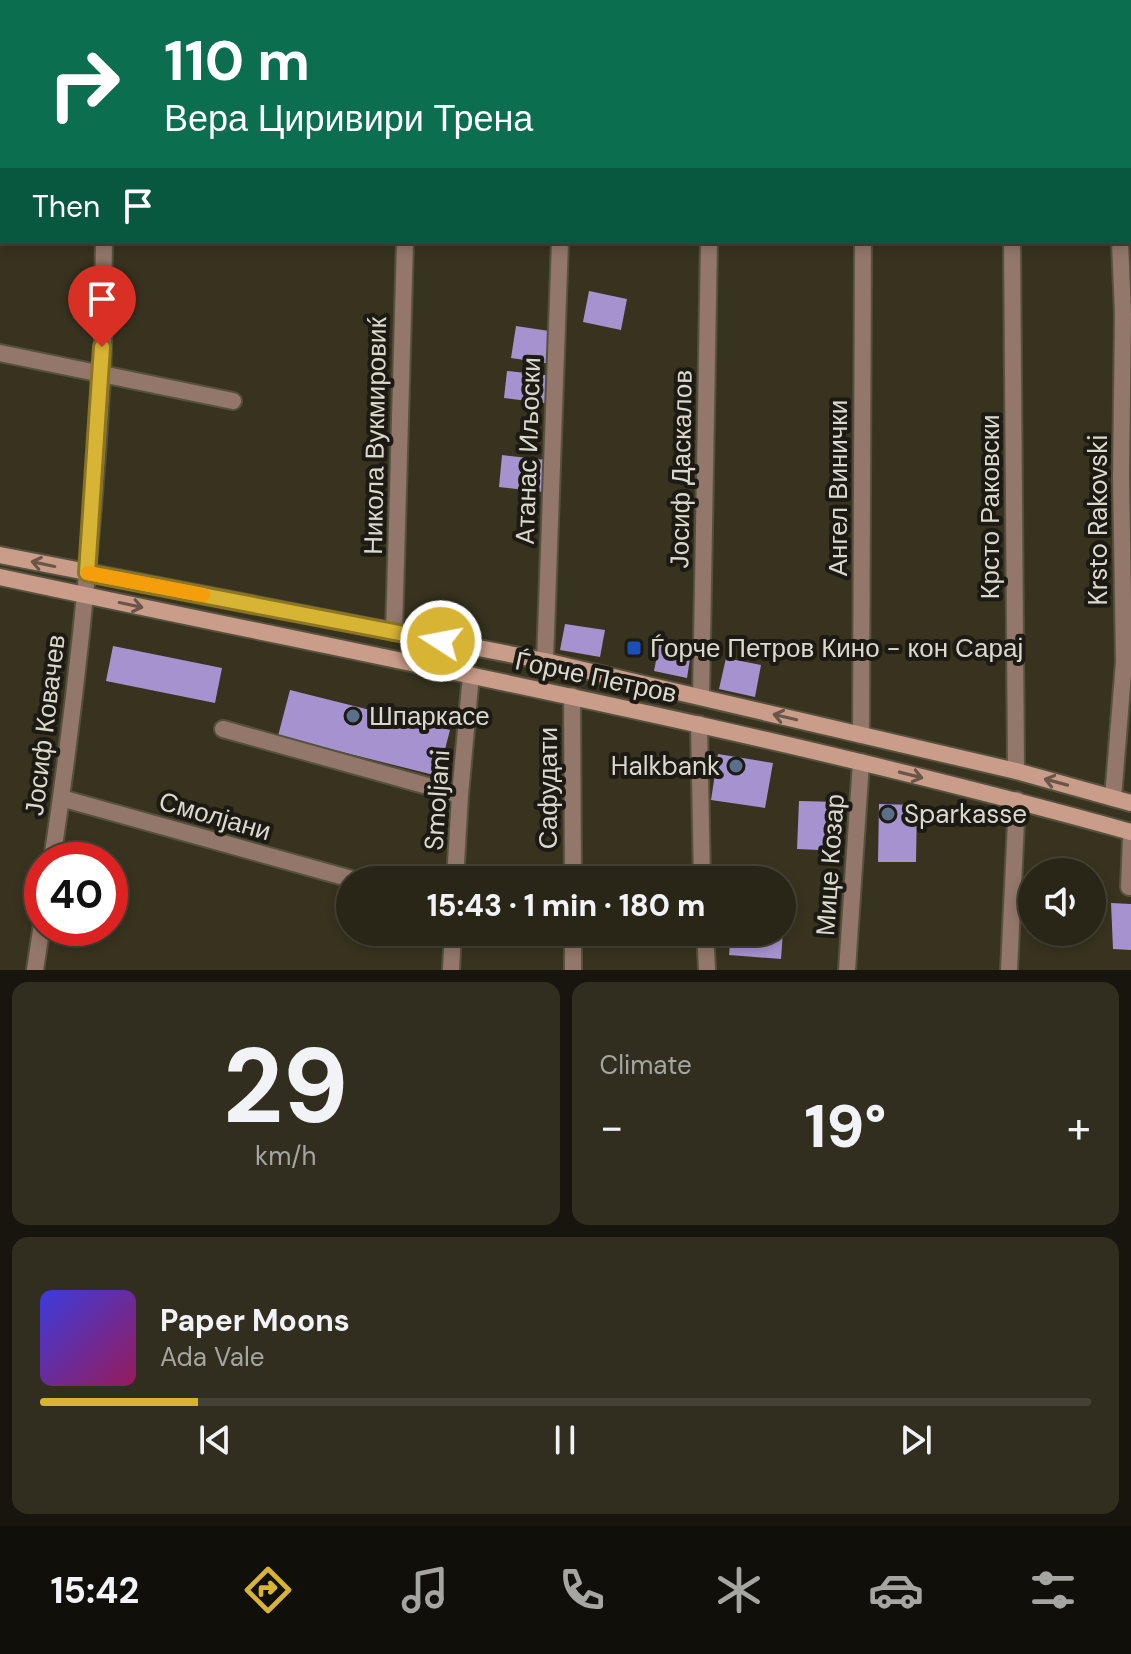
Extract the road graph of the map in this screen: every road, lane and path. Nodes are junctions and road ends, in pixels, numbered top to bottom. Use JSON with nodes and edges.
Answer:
{"nodes":[{"id":1,"x":104,"y":244,"type":"edge"},
{"id":2,"x":405,"y":244,"type":"edge"},
{"id":3,"x":560,"y":244,"type":"edge"},
{"id":4,"x":709,"y":244,"type":"edge"},
{"id":5,"x":863,"y":244,"type":"edge"},
{"id":6,"x":1012,"y":244,"type":"edge"},
{"id":7,"x":1120,"y":244,"type":"edge"},
{"id":8,"x":1127,"y":314,"type":"edge"},
{"id":9,"x":0,"y":353,"type":"edge"},
{"id":10,"x":102,"y":374,"type":"junction"},
{"id":11,"x":233,"y":401,"type":"dead end"},
{"id":12,"x":0,"y":555,"type":"edge"},
{"id":13,"x":87,"y":573,"type":"junction"},
{"id":14,"x":0,"y":577,"type":"edge"},
{"id":15,"x":84,"y":595,"type":"junction"},
{"id":16,"x":394,"y":632,"type":"junction"},
{"id":17,"x":545,"y":661,"type":"junction"},
{"id":18,"x":471,"y":675,"type":"junction"},
{"id":19,"x":572,"y":696,"type":"junction"},
{"id":20,"x":701,"y":697,"type":"junction"},
{"id":21,"x":699,"y":724,"type":"junction"},
{"id":22,"x":223,"y":729,"type":"dead end"},
{"id":23,"x":861,"y":735,"type":"junction"},
{"id":24,"x":861,"y":762,"type":"junction"},
{"id":25,"x":1016,"y":771,"type":"junction"},
{"id":26,"x":460,"y":795,"type":"junction"},
{"id":27,"x":61,"y":798,"type":"junction"},
{"id":28,"x":1113,"y":798,"type":"junction"},
{"id":29,"x":1017,"y":800,"type":"junction"},
{"id":30,"x":1131,"y":803,"type":"edge"},
{"id":31,"x":1131,"y":832,"type":"edge"},
{"id":32,"x":1131,"y":839,"type":"edge"},
{"id":33,"x":55,"y":842,"type":"edge"},
{"id":34,"x":456,"y":866,"type":"edge"},
{"id":35,"x":573,"y":866,"type":"edge"},
{"id":36,"x":702,"y":866,"type":"edge"},
{"id":37,"x":336,"y":875,"type":"edge"},
{"id":38,"x":1131,"y":887,"type":"edge"},
{"id":39,"x":39,"y":946,"type":"edge"},
{"id":40,"x":452,"y":946,"type":"edge"},
{"id":41,"x":573,"y":946,"type":"edge"},
{"id":42,"x":706,"y":946,"type":"edge"},
{"id":43,"x":35,"y":970,"type":"edge"},
{"id":44,"x":451,"y":970,"type":"edge"},
{"id":45,"x":573,"y":970,"type":"edge"},
{"id":46,"x":707,"y":970,"type":"edge"},
{"id":47,"x":847,"y":970,"type":"edge"},
{"id":48,"x":1009,"y":970,"type":"edge"}],
"edges":[{"from":1,"to":10,"type":"street","name":"Јосиф Ковачев"},
{"from":2,"to":16,"type":"street","name":"Никола Вукмировиќ"},
{"from":3,"to":17,"type":"street","name":"Aтанас Иљоски"},
{"from":4,"to":20,"type":"street","name":"Јосиф Даскалов"},
{"from":5,"to":23,"type":"street","name":"Ангел Винички"},
{"from":6,"to":25,"type":"street","name":"Крсто Раковски"},
{"from":7,"to":8,"type":"street","name":"Krsto Rakovski"},
{"from":8,"to":28,"type":"street","name":"Krsto Rakovski"},
{"from":9,"to":10,"type":"street"},
{"from":10,"to":11,"type":"street"},
{"from":10,"to":13,"type":"street","name":"Јосиф Ковачев"},
{"from":13,"to":12,"type":"street","name":"Ѓорче Петров","one_way":true},
{"from":13,"to":15,"type":"street","name":"Јосиф Ковачев"},
{"from":13,"to":16,"type":"street","name":"Ѓорче Петров"},
{"from":14,"to":15,"type":"street","name":"Ѓорче Петров"},
{"from":15,"to":18,"type":"street","name":"Ѓорче Петров","one_way":true},
{"from":15,"to":27,"type":"street","name":"Јосиф Ковачев"},
{"from":16,"to":17,"type":"street","name":"Ѓорче Петров"},
{"from":17,"to":20,"type":"street","name":"Ѓорче Петров"},
{"from":18,"to":19,"type":"street","name":"Ѓорче Петров"},
{"from":18,"to":26,"type":"street","name":"Smoljani"},
{"from":19,"to":21,"type":"street","name":"Ѓорче Петров"},
{"from":19,"to":35,"type":"street","name":"Сафудати"},
{"from":23,"to":20,"type":"street","name":"Ѓорче Петров","one_way":true},
{"from":21,"to":24,"type":"street","name":"Ѓорче Петров"},
{"from":21,"to":36,"type":"street"},
{"from":22,"to":26,"type":"street"},
{"from":23,"to":25,"type":"street","name":"Ѓорче Петров"},
{"from":24,"to":29,"type":"street","name":"Ѓорче Петров","one_way":true},
{"from":24,"to":47,"type":"street","name":"Мице Козар"},
{"from":28,"to":25,"type":"street","name":"Ѓорче Петров","one_way":true},
{"from":26,"to":34,"type":"street","name":"Smoljani"},
{"from":27,"to":33,"type":"street","name":"Јосиф Ковачев"},
{"from":27,"to":37,"type":"street","name":"Смолјани"},
{"from":28,"to":30,"type":"street","name":"Ѓорче Петров"},
{"from":29,"to":31,"type":"street","name":"Ѓорче Петров"},
{"from":29,"to":48,"type":"street"},
{"from":32,"to":38,"type":"street"},
{"from":39,"to":43,"type":"street"},
{"from":40,"to":44,"type":"street"},
{"from":41,"to":45,"type":"street"},
{"from":42,"to":46,"type":"street"}]}
